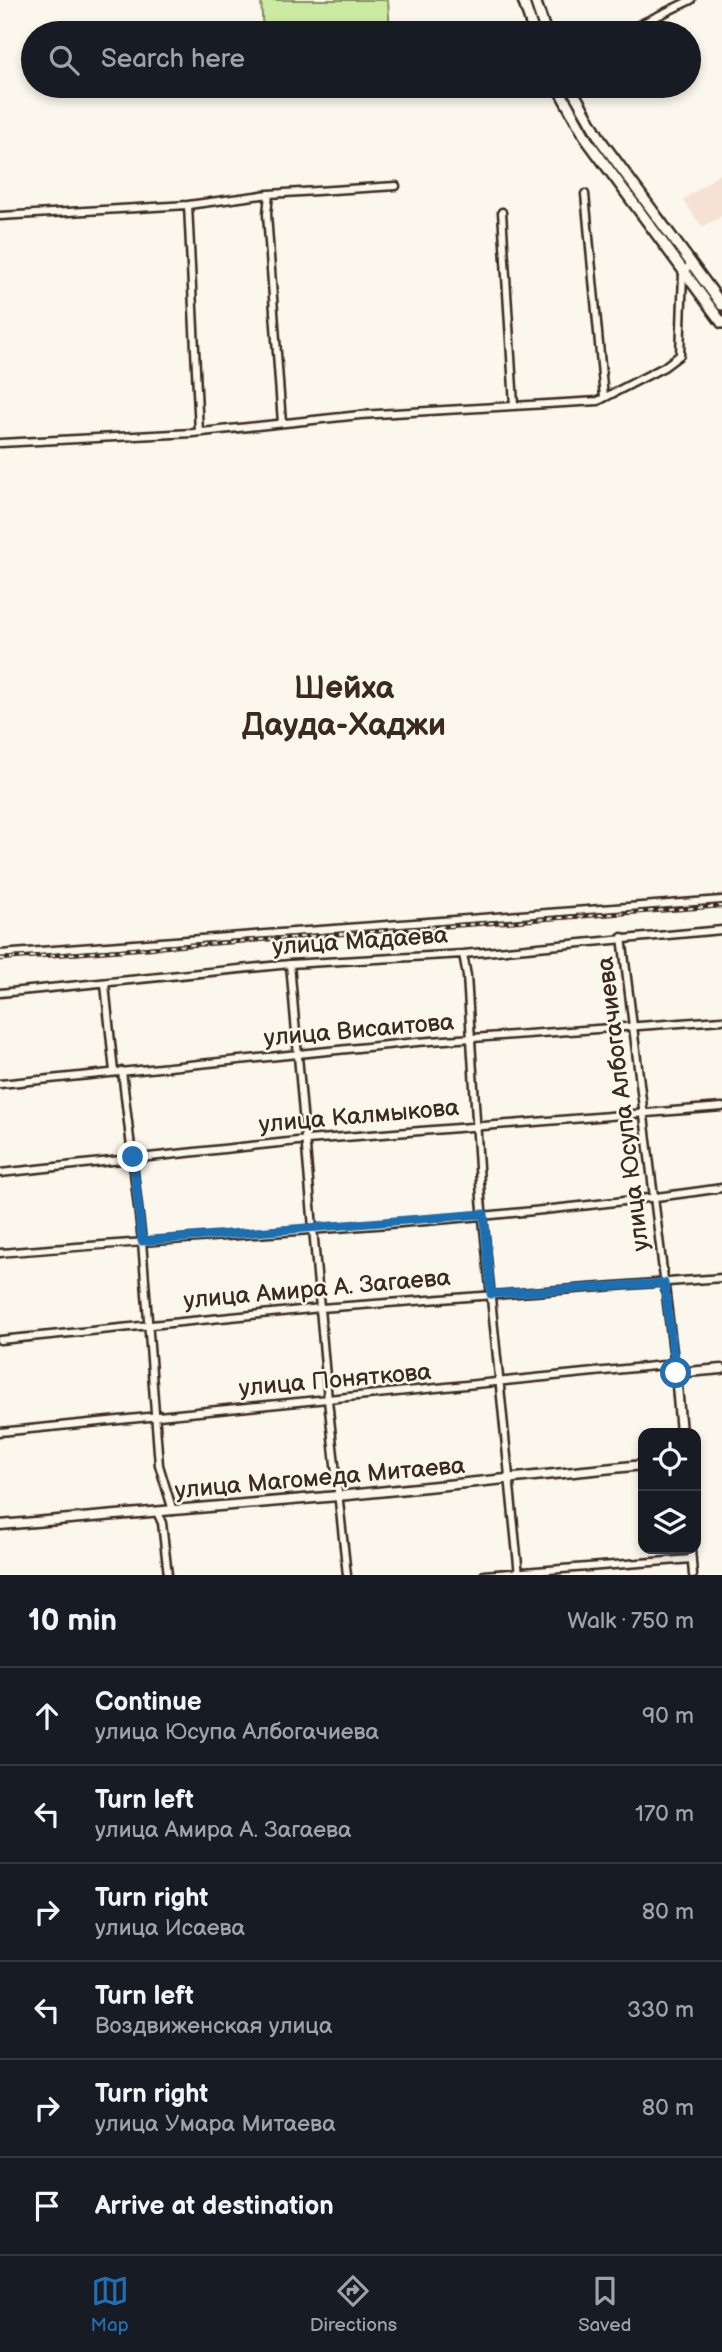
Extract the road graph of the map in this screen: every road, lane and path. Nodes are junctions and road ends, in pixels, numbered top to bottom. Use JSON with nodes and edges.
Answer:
{"nodes":[{"id":1,"x":523,"y":0,"type":"edge"},
{"id":2,"x":535,"y":0,"type":"edge"},
{"id":3,"x":688,"y":1,"type":"edge"},
{"id":4,"x":530,"y":21,"type":"edge"},
{"id":5,"x":542,"y":21,"type":"edge"},
{"id":6,"x":647,"y":21,"type":"edge"},
{"id":7,"x":564,"y":98,"type":"edge"},
{"id":8,"x":577,"y":98,"type":"edge"},
{"id":9,"x":396,"y":186,"type":"dead end"},
{"id":10,"x":269,"y":194,"type":"junction"},
{"id":11,"x":584,"y":194,"type":"dead end"},
{"id":12,"x":188,"y":205,"type":"junction"},
{"id":13,"x":502,"y":212,"type":"dead end"},
{"id":14,"x":0,"y":216,"type":"edge"},
{"id":15,"x":691,"y":264,"type":"junction"},
{"id":16,"x":683,"y":272,"type":"junction"},
{"id":17,"x":722,"y":305,"type":"edge"},
{"id":18,"x":722,"y":323,"type":"edge"},
{"id":19,"x":604,"y":397,"type":"junction"},
{"id":20,"x":514,"y":405,"type":"junction"},
{"id":21,"x":282,"y":423,"type":"junction"},
{"id":22,"x":200,"y":432,"type":"junction"},
{"id":23,"x":0,"y":443,"type":"edge"},
{"id":24,"x":722,"y":900,"type":"edge"},
{"id":25,"x":722,"y":930,"type":"edge"},
{"id":26,"x":622,"y":937,"type":"junction"},
{"id":27,"x":0,"y":954,"type":"edge"},
{"id":28,"x":463,"y":954,"type":"junction"},
{"id":29,"x":290,"y":964,"type":"junction"},
{"id":30,"x":105,"y":984,"type":"junction"},
{"id":31,"x":0,"y":993,"type":"edge"},
{"id":32,"x":722,"y":1020,"type":"edge"},
{"id":33,"x":634,"y":1028,"type":"junction"},
{"id":34,"x":471,"y":1039,"type":"junction"},
{"id":35,"x":299,"y":1056,"type":"junction"},
{"id":36,"x":122,"y":1071,"type":"junction"},
{"id":37,"x":114,"y":1072,"type":"junction"},
{"id":38,"x":0,"y":1084,"type":"edge"},
{"id":39,"x":722,"y":1107,"type":"edge"},
{"id":40,"x":643,"y":1113,"type":"junction"},
{"id":41,"x":475,"y":1125,"type":"junction"},
{"id":42,"x":307,"y":1140,"type":"junction"},
{"id":43,"x":133,"y":1157,"type":"junction"},
{"id":44,"x":0,"y":1173,"type":"edge"},
{"id":45,"x":722,"y":1188,"type":"edge"},
{"id":46,"x":652,"y":1198,"type":"junction"},
{"id":47,"x":484,"y":1214,"type":"junction"},
{"id":48,"x":315,"y":1228,"type":"junction"},
{"id":49,"x":142,"y":1241,"type":"junction"},
{"id":50,"x":0,"y":1253,"type":"edge"},
{"id":51,"x":722,"y":1278,"type":"edge"},
{"id":52,"x":664,"y":1283,"type":"junction"},
{"id":53,"x":491,"y":1294,"type":"junction"},
{"id":54,"x":321,"y":1308,"type":"junction"},
{"id":55,"x":147,"y":1323,"type":"junction"},
{"id":56,"x":0,"y":1340,"type":"edge"},
{"id":57,"x":675,"y":1369,"type":"junction"},
{"id":58,"x":722,"y":1369,"type":"edge"},
{"id":59,"x":499,"y":1383,"type":"junction"},
{"id":60,"x":328,"y":1400,"type":"junction"},
{"id":61,"x":157,"y":1416,"type":"junction"},
{"id":62,"x":681,"y":1428,"type":"edge"},
{"id":63,"x":0,"y":1432,"type":"edge"},
{"id":64,"x":638,"y":1466,"type":"edge"},
{"id":65,"x":510,"y":1479,"type":"junction"},
{"id":66,"x":338,"y":1496,"type":"junction"},
{"id":67,"x":173,"y":1511,"type":"junction"},
{"id":68,"x":158,"y":1512,"type":"junction"},
{"id":69,"x":0,"y":1525,"type":"edge"},
{"id":70,"x":692,"y":1554,"type":"edge"},
{"id":71,"x":692,"y":1559,"type":"junction"},
{"id":72,"x":518,"y":1573,"type":"edge"},
{"id":73,"x":168,"y":1575,"type":"edge"},
{"id":74,"x":347,"y":1575,"type":"edge"},
{"id":75,"x":484,"y":1575,"type":"edge"},
{"id":76,"x":693,"y":1575,"type":"edge"}],
"edges":[{"from":1,"to":4,"type":"main road"},
{"from":2,"to":5,"type":"main road"},
{"from":3,"to":6,"type":"street"},
{"from":7,"to":16,"type":"main road"},
{"from":8,"to":15,"type":"main road"},
{"from":9,"to":10,"type":"street"},
{"from":10,"to":12,"type":"street"},
{"from":10,"to":21,"type":"street"},
{"from":11,"to":19,"type":"street"},
{"from":12,"to":14,"type":"street"},
{"from":12,"to":22,"type":"street"},
{"from":13,"to":20,"type":"street"},
{"from":15,"to":16,"type":"street"},
{"from":15,"to":17,"type":"main road"},
{"from":16,"to":18,"type":"main road"},
{"from":16,"to":19,"type":"street"},
{"from":19,"to":20,"type":"street"},
{"from":20,"to":21,"type":"street"},
{"from":21,"to":22,"type":"street"},
{"from":22,"to":23,"type":"street"},
{"from":24,"to":27,"type":"street"},
{"from":25,"to":26,"type":"street","name":"улица Мадаева"},
{"from":26,"to":28,"type":"street","name":"улица Мадаева"},
{"from":26,"to":33,"type":"street","name":"улица Юсупа Албогачиева"},
{"from":28,"to":29,"type":"street","name":"улица Мадаева"},
{"from":28,"to":34,"type":"street"},
{"from":29,"to":30,"type":"street","name":"улица Мадаева"},
{"from":29,"to":35,"type":"street"},
{"from":30,"to":31,"type":"street","name":"улица Мадаева"},
{"from":30,"to":37,"type":"street"},
{"from":32,"to":33,"type":"street","name":"улица Висаитова"},
{"from":33,"to":34,"type":"street","name":"улица Висаитова"},
{"from":33,"to":40,"type":"street","name":"улица Юсупа Албогачиева"},
{"from":34,"to":35,"type":"street","name":"улица Висаитова"},
{"from":34,"to":41,"type":"street"},
{"from":35,"to":36,"type":"street","name":"улица Висаитова"},
{"from":35,"to":42,"type":"street"},
{"from":36,"to":37,"type":"street","name":"улица Висаитова"},
{"from":36,"to":43,"type":"street"},
{"from":37,"to":38,"type":"street","name":"улица Висаитова"},
{"from":39,"to":40,"type":"street","name":"улица Калмыкова"},
{"from":40,"to":41,"type":"street","name":"улица Калмыкова"},
{"from":40,"to":46,"type":"street","name":"улица Юсупа Албогачиева"},
{"from":41,"to":42,"type":"street","name":"улица Калмыкова"},
{"from":41,"to":47,"type":"street"},
{"from":42,"to":43,"type":"street","name":"улица Калмыкова"},
{"from":42,"to":48,"type":"street"},
{"from":43,"to":44,"type":"street","name":"улица Калмыкова"},
{"from":43,"to":49,"type":"street"},
{"from":45,"to":46,"type":"street"},
{"from":46,"to":47,"type":"street"},
{"from":46,"to":52,"type":"street","name":"улица Юсупа Албогачиева"},
{"from":47,"to":48,"type":"street"},
{"from":47,"to":53,"type":"street"},
{"from":48,"to":49,"type":"street"},
{"from":48,"to":54,"type":"street"},
{"from":49,"to":50,"type":"street"},
{"from":49,"to":55,"type":"street"},
{"from":51,"to":52,"type":"street","name":"улица Амира А. Загаева"},
{"from":52,"to":53,"type":"street","name":"улица Амира А. Загаева"},
{"from":52,"to":57,"type":"street","name":"улица Юсупа Албогачиева"},
{"from":53,"to":54,"type":"street","name":"улица Амира А. Загаева"},
{"from":53,"to":59,"type":"street"},
{"from":54,"to":55,"type":"street","name":"улица Амира А. Загаева"},
{"from":54,"to":60,"type":"street"},
{"from":55,"to":56,"type":"street","name":"улица Амира А. Загаева"},
{"from":55,"to":61,"type":"street"},
{"from":57,"to":58,"type":"street","name":"улица Поняткова"},
{"from":57,"to":59,"type":"street","name":"улица Поняткова"},
{"from":57,"to":62,"type":"street","name":"улица Юсупа Албогачиева"},
{"from":59,"to":60,"type":"street","name":"улица Поняткова"},
{"from":59,"to":65,"type":"street"},
{"from":60,"to":61,"type":"street","name":"улица Поняткова"},
{"from":60,"to":66,"type":"street"},
{"from":61,"to":63,"type":"street","name":"улица Поняткова"},
{"from":61,"to":67,"type":"street"},
{"from":64,"to":65,"type":"street","name":"улица Магомеда Митаева"},
{"from":65,"to":66,"type":"street","name":"улица Магомеда Митаева"},
{"from":65,"to":72,"type":"street"},
{"from":66,"to":67,"type":"street","name":"улица Магомеда Митаева"},
{"from":66,"to":74,"type":"street"},
{"from":67,"to":68,"type":"street","name":"улица Магомеда Митаева"},
{"from":68,"to":69,"type":"street","name":"улица Магомеда Митаева"},
{"from":68,"to":73,"type":"street"},
{"from":70,"to":71,"type":"street"},
{"from":71,"to":72,"type":"street"},
{"from":71,"to":76,"type":"street"},
{"from":72,"to":75,"type":"street"}]}
